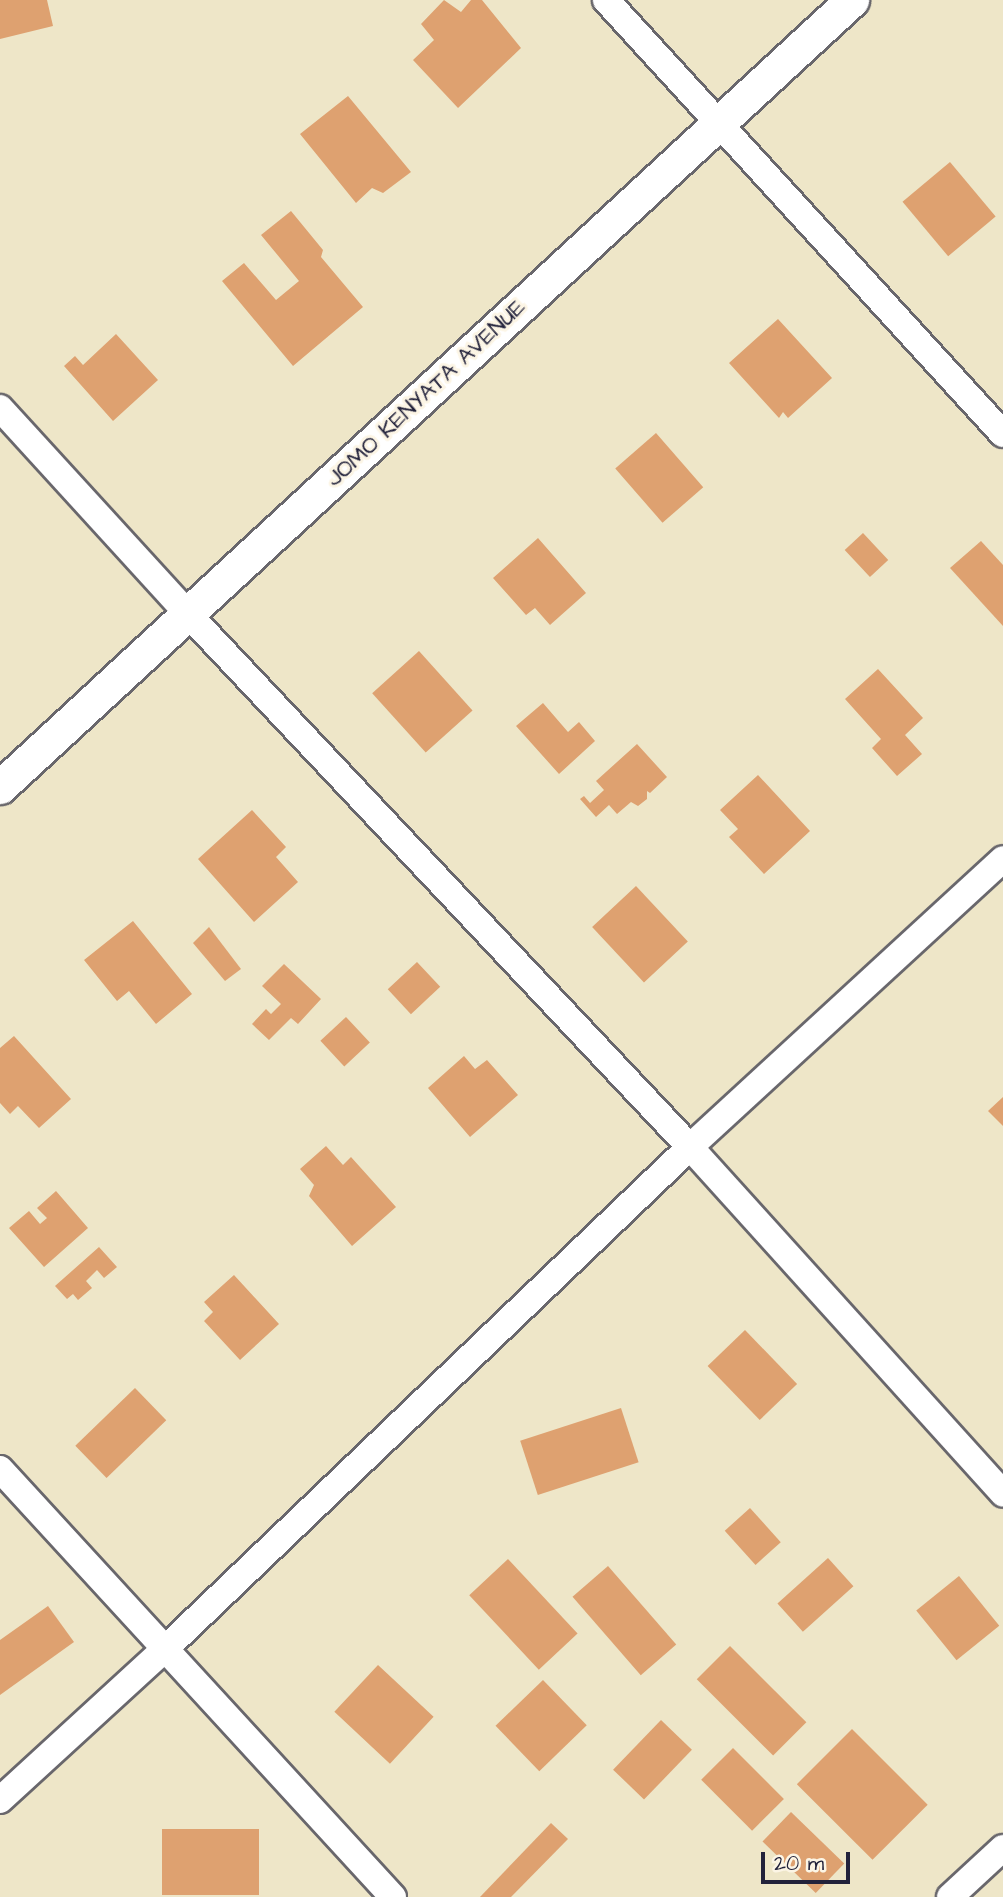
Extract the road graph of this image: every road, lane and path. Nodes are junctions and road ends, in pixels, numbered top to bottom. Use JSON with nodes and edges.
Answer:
{"nodes":[{"id":1,"x":606,"y":0,"type":"edge"},
{"id":2,"x":852,"y":0,"type":"edge"},
{"id":3,"x":720,"y":120,"type":"junction"},
{"id":4,"x":0,"y":408,"type":"edge"},
{"id":5,"x":1003,"y":434,"type":"edge"},
{"id":6,"x":188,"y":614,"type":"junction"},
{"id":7,"x":0,"y":787,"type":"edge"},
{"id":8,"x":1003,"y":859,"type":"edge"},
{"id":9,"x":690,"y":1147,"type":"junction"},
{"id":10,"x":0,"y":1469,"type":"edge"},
{"id":11,"x":1003,"y":1493,"type":"edge"},
{"id":12,"x":164,"y":1649,"type":"junction"},
{"id":13,"x":0,"y":1800,"type":"edge"},
{"id":14,"x":1003,"y":1848,"type":"edge"},
{"id":15,"x":393,"y":1897,"type":"edge"},
{"id":16,"x":950,"y":1897,"type":"edge"}],
"edges":[{"from":1,"to":3,"type":"street"},
{"from":2,"to":3,"type":"street","name":"JOMO KENYATA AVENUE"},
{"from":3,"to":5,"type":"street"},
{"from":3,"to":6,"type":"street","name":"JOMO KENYATA AVENUE"},
{"from":4,"to":6,"type":"street"},
{"from":6,"to":7,"type":"street","name":"JOMO KENYATA AVENUE"},
{"from":6,"to":9,"type":"street"},
{"from":8,"to":9,"type":"street"},
{"from":9,"to":11,"type":"street"},
{"from":9,"to":12,"type":"street"},
{"from":10,"to":12,"type":"street"},
{"from":12,"to":13,"type":"street"},
{"from":12,"to":15,"type":"street"},
{"from":14,"to":16,"type":"street"}]}
